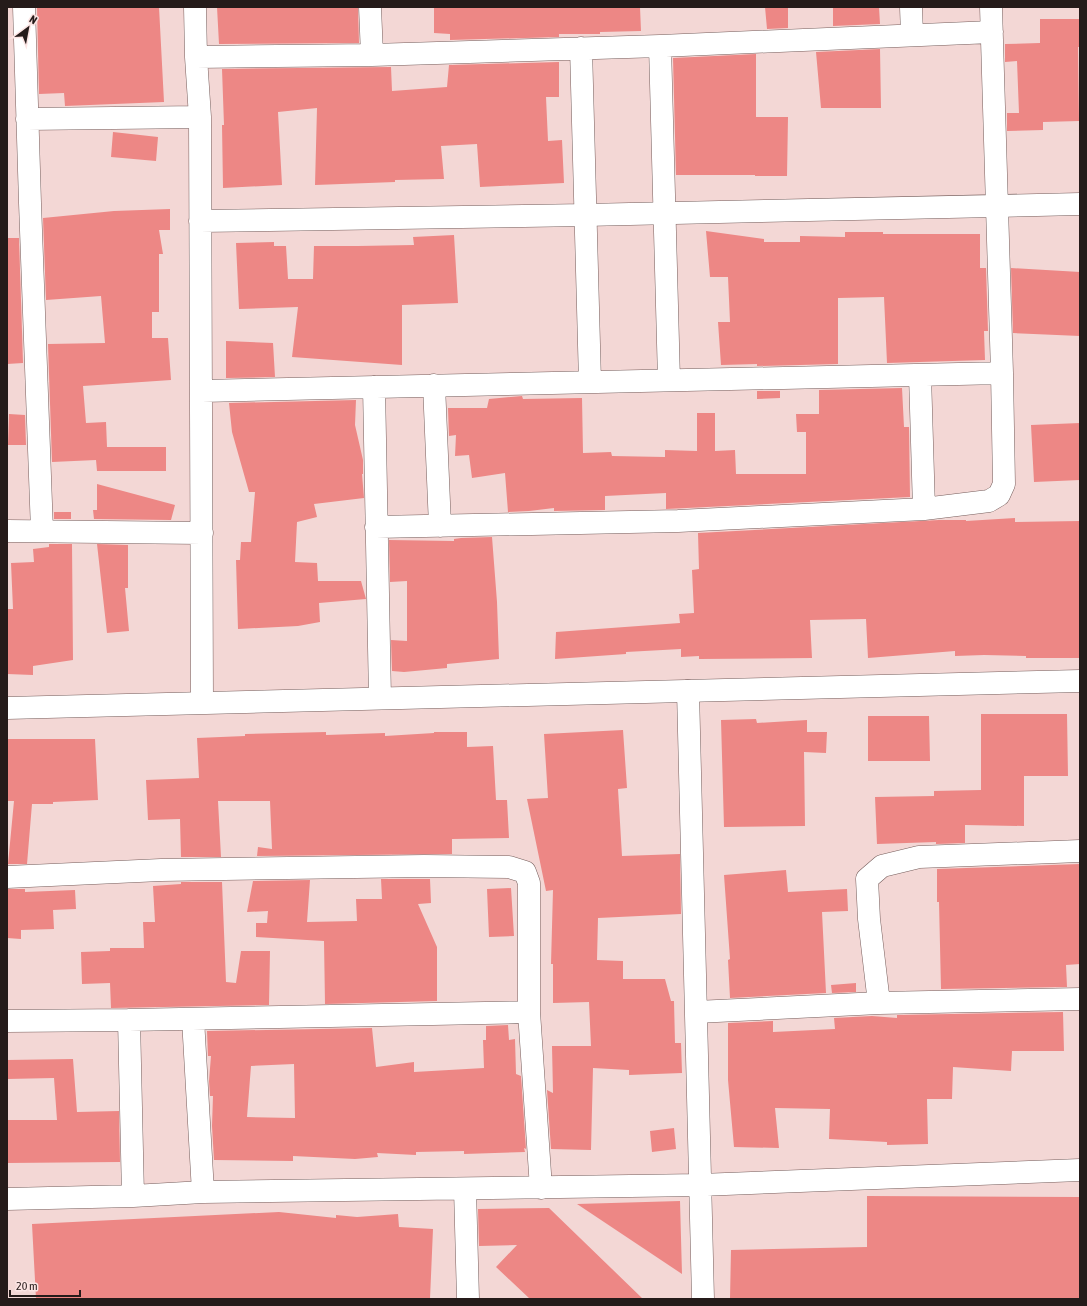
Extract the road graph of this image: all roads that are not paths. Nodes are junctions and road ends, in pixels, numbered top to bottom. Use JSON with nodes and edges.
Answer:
{"nodes":[{"id":1,"x":24,"y":7,"type":"edge"},
{"id":2,"x":195,"y":7,"type":"edge"},
{"id":3,"x":370,"y":7,"type":"edge"},
{"id":4,"x":911,"y":7,"type":"edge"},
{"id":5,"x":991,"y":7,"type":"edge"},
{"id":6,"x":992,"y":32,"type":"junction"},
{"id":7,"x":912,"y":35,"type":"junction"},
{"id":8,"x":660,"y":46,"type":"junction"},
{"id":9,"x":581,"y":48,"type":"junction"},
{"id":10,"x":372,"y":56,"type":"junction"},
{"id":11,"x":196,"y":58,"type":"junction"},
{"id":12,"x":200,"y":117,"type":"junction"},
{"id":13,"x":27,"y":119,"type":"junction"},
{"id":14,"x":1080,"y":204,"type":"edge"},
{"id":15,"x":997,"y":206,"type":"junction"},
{"id":16,"x":664,"y":214,"type":"junction"},
{"id":17,"x":585,"y":215,"type":"junction"},
{"id":18,"x":200,"y":222,"type":"junction"},
{"id":19,"x":1002,"y":373,"type":"junction"},
{"id":20,"x":920,"y":375,"type":"junction"},
{"id":21,"x":668,"y":380,"type":"junction"},
{"id":22,"x":590,"y":382,"type":"junction"},
{"id":23,"x":434,"y":386,"type":"junction"},
{"id":24,"x":374,"y":387,"type":"junction"},
{"id":25,"x":202,"y":391,"type":"junction"},
{"id":26,"x":924,"y":509,"type":"junction"},
{"id":27,"x":440,"y":526,"type":"junction"},
{"id":28,"x":376,"y":527,"type":"junction"},
{"id":29,"x":7,"y":531,"type":"edge"},
{"id":30,"x":42,"y":531,"type":"junction"},
{"id":31,"x":202,"y":533,"type":"junction"},
{"id":32,"x":1080,"y":681,"type":"edge"},
{"id":33,"x":688,"y":691,"type":"junction"},
{"id":34,"x":380,"y":698,"type":"junction"},
{"id":35,"x":202,"y":702,"type":"junction"},
{"id":36,"x":7,"y":708,"type":"edge"},
{"id":37,"x":1080,"y":852,"type":"edge"},
{"id":38,"x":7,"y":877,"type":"edge"},
{"id":39,"x":1080,"y":999,"type":"edge"},
{"id":40,"x":879,"y":1003,"type":"junction"},
{"id":41,"x":529,"y":1012,"type":"junction"},
{"id":42,"x":696,"y":1012,"type":"junction"},
{"id":43,"x":193,"y":1019,"type":"junction"},
{"id":44,"x":128,"y":1020,"type":"junction"},
{"id":45,"x":7,"y":1021,"type":"edge"},
{"id":46,"x":1080,"y":1170,"type":"edge"},
{"id":47,"x":700,"y":1185,"type":"junction"},
{"id":48,"x":541,"y":1188,"type":"junction"},
{"id":49,"x":465,"y":1189,"type":"junction"},
{"id":50,"x":204,"y":1192,"type":"junction"},
{"id":51,"x":133,"y":1196,"type":"junction"},
{"id":52,"x":7,"y":1198,"type":"edge"},
{"id":53,"x":468,"y":1299,"type":"edge"},
{"id":54,"x":703,"y":1299,"type":"edge"}],
"edges":[{"from":1,"to":13,"type":"street"},
{"from":2,"to":11,"type":"street"},
{"from":3,"to":10,"type":"street"},
{"from":4,"to":7,"type":"street"},
{"from":5,"to":6,"type":"street"},
{"from":6,"to":7,"type":"street"},
{"from":6,"to":15,"type":"street"},
{"from":7,"to":8,"type":"street"},
{"from":8,"to":9,"type":"street"},
{"from":8,"to":16,"type":"street"},
{"from":9,"to":10,"type":"street"},
{"from":9,"to":17,"type":"street"},
{"from":10,"to":11,"type":"street"},
{"from":11,"to":12,"type":"street"},
{"from":12,"to":13,"type":"street"},
{"from":12,"to":18,"type":"street"},
{"from":13,"to":30,"type":"street"},
{"from":14,"to":15,"type":"street"},
{"from":15,"to":16,"type":"street"},
{"from":15,"to":19,"type":"street"},
{"from":16,"to":17,"type":"street"},
{"from":16,"to":21,"type":"street"},
{"from":17,"to":18,"type":"street"},
{"from":17,"to":22,"type":"street"},
{"from":18,"to":25,"type":"street"},
{"from":19,"to":20,"type":"street"},
{"from":19,"to":26,"type":"street"},
{"from":20,"to":21,"type":"street"},
{"from":20,"to":26,"type":"street"},
{"from":21,"to":22,"type":"street"},
{"from":22,"to":23,"type":"street"},
{"from":23,"to":24,"type":"street"},
{"from":23,"to":27,"type":"street"},
{"from":24,"to":25,"type":"street"},
{"from":24,"to":28,"type":"street"},
{"from":25,"to":31,"type":"street"},
{"from":26,"to":27,"type":"street"},
{"from":27,"to":28,"type":"street"},
{"from":28,"to":34,"type":"street"},
{"from":29,"to":30,"type":"street"},
{"from":30,"to":31,"type":"street"},
{"from":31,"to":35,"type":"street"},
{"from":32,"to":33,"type":"street"},
{"from":33,"to":34,"type":"street"},
{"from":33,"to":42,"type":"street"},
{"from":34,"to":35,"type":"street"},
{"from":35,"to":36,"type":"street"},
{"from":37,"to":40,"type":"street"},
{"from":38,"to":41,"type":"street"},
{"from":39,"to":40,"type":"street"},
{"from":40,"to":42,"type":"street"},
{"from":41,"to":43,"type":"street"},
{"from":41,"to":48,"type":"street"},
{"from":42,"to":47,"type":"street"},
{"from":43,"to":44,"type":"street"},
{"from":43,"to":50,"type":"street"},
{"from":44,"to":45,"type":"street"},
{"from":44,"to":51,"type":"street"},
{"from":46,"to":47,"type":"street"},
{"from":47,"to":48,"type":"street"},
{"from":47,"to":54,"type":"street"},
{"from":48,"to":49,"type":"street"},
{"from":49,"to":50,"type":"street"},
{"from":49,"to":53,"type":"street"},
{"from":50,"to":51,"type":"street"},
{"from":51,"to":52,"type":"street"}]}
